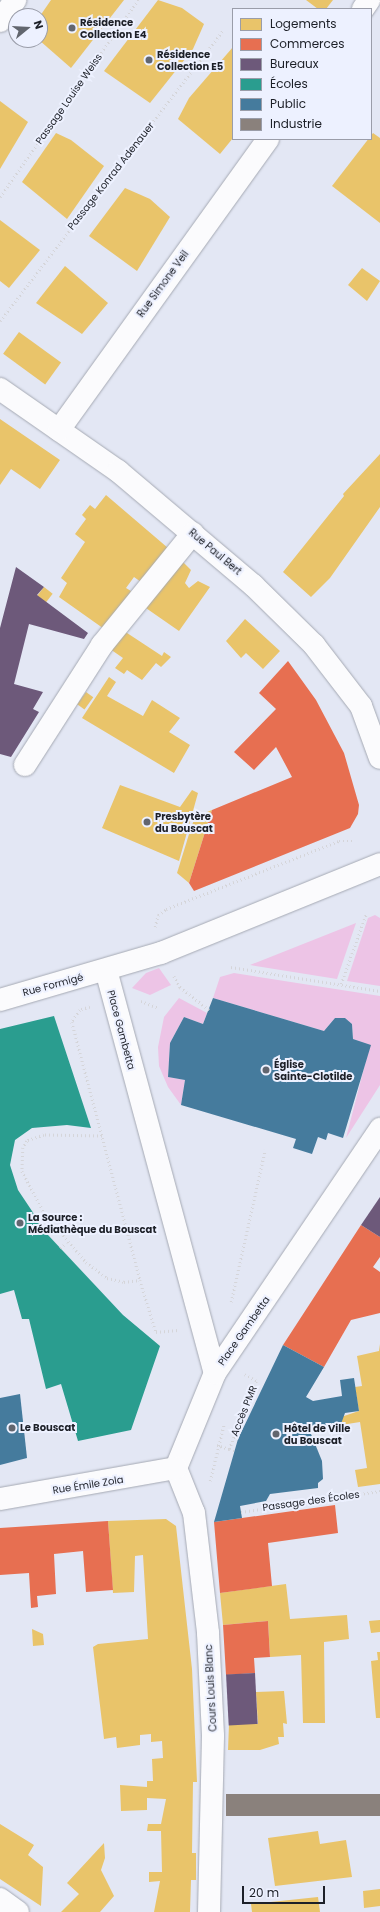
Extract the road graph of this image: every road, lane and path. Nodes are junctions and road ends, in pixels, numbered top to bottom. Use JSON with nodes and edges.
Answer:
{"nodes":[{"id":1,"x":15,"y":0,"type":"edge"},
{"id":2,"x":138,"y":0,"type":"edge"},
{"id":3,"x":0,"y":21,"type":"edge"},
{"id":4,"x":223,"y":30,"type":"dead end"},
{"id":5,"x":267,"y":140,"type":"edge"},
{"id":6,"x":0,"y":197,"type":"edge"},
{"id":7,"x":0,"y":321,"type":"edge"},
{"id":8,"x":0,"y":389,"type":"edge"},
{"id":9,"x":59,"y":430,"type":"junction"},
{"id":10,"x":193,"y":533,"type":"junction"},
{"id":11,"x":380,"y":758,"type":"edge"},
{"id":12,"x":25,"y":765,"type":"dead end"},
{"id":13,"x":353,"y":841,"type":"dead end"},
{"id":14,"x":380,"y":864,"type":"edge"},
{"id":15,"x":366,"y":914,"type":"dead end"},
{"id":16,"x":161,"y":952,"type":"junction"},
{"id":17,"x":231,"y":967,"type":"dead end"},
{"id":18,"x":106,"y":970,"type":"junction"},
{"id":19,"x":341,"y":984,"type":"junction"},
{"id":20,"x":380,"y":991,"type":"edge"},
{"id":21,"x":0,"y":1000,"type":"edge"},
{"id":22,"x":114,"y":1001,"type":"junction"},
{"id":23,"x":209,"y":1010,"type":"dead end"},
{"id":24,"x":380,"y":1129,"type":"edge"},
{"id":25,"x":102,"y":1136,"type":"junction"},
{"id":26,"x":265,"y":1150,"type":"dead end"},
{"id":27,"x":66,"y":1243,"type":"junction"},
{"id":28,"x":60,"y":1248,"type":"dead end"},
{"id":29,"x":140,"y":1280,"type":"junction"},
{"id":30,"x":202,"y":1324,"type":"junction"},
{"id":31,"x":248,"y":1370,"type":"dead end"},
{"id":32,"x":215,"y":1372,"type":"junction"},
{"id":33,"x":245,"y":1375,"type":"junction"},
{"id":34,"x":242,"y":1379,"type":"dead end"},
{"id":35,"x":226,"y":1418,"type":"dead end"},
{"id":36,"x":217,"y":1445,"type":"junction"},
{"id":37,"x":230,"y":1449,"type":"junction"},
{"id":38,"x":234,"y":1451,"type":"dead end"},
{"id":39,"x":176,"y":1468,"type":"junction"},
{"id":40,"x":209,"y":1487,"type":"dead end"},
{"id":41,"x":380,"y":1491,"type":"edge"},
{"id":42,"x":0,"y":1498,"type":"edge"},
{"id":43,"x":241,"y":1512,"type":"dead end"},
{"id":44,"x":0,"y":1898,"type":"edge"},
{"id":45,"x":18,"y":1912,"type":"edge"},
{"id":46,"x":209,"y":1912,"type":"edge"}],
"edges":[{"from":1,"to":3,"type":"street"},
{"from":2,"to":6,"type":"path","name":"Passage Louise Weiss"},
{"from":4,"to":7,"type":"path","name":"Passage Konrad Adenauer"},
{"from":5,"to":9,"type":"street","name":"Rue Simone Veil"},
{"from":8,"to":9,"type":"street","name":"Rue Paul Bert"},
{"from":9,"to":10,"type":"street","name":"Rue Paul Bert"},
{"from":10,"to":11,"type":"street","name":"Rue Paul Bert"},
{"from":10,"to":12,"type":"street"},
{"from":13,"to":16,"type":"path"},
{"from":14,"to":16,"type":"street"},
{"from":15,"to":19,"type":"path"},
{"from":16,"to":18,"type":"street"},
{"from":16,"to":23,"type":"path"},
{"from":17,"to":19,"type":"path"},
{"from":18,"to":21,"type":"street","name":"Rue Formigé"},
{"from":18,"to":22,"type":"street","name":"Place Gambetta"},
{"from":19,"to":20,"type":"path"},
{"from":22,"to":25,"type":"path"},
{"from":22,"to":30,"type":"street","name":"Place Gambetta"},
{"from":24,"to":32,"type":"street","name":"Place Gambetta"},
{"from":25,"to":27,"type":"path"},
{"from":25,"to":29,"type":"path"},
{"from":26,"to":30,"type":"path"},
{"from":27,"to":28,"type":"path"},
{"from":27,"to":29,"type":"path"},
{"from":29,"to":30,"type":"path"},
{"from":30,"to":32,"type":"street","name":"Place Gambetta"},
{"from":31,"to":33,"type":"path"},
{"from":32,"to":39,"type":"street","name":"Place Gambetta"},
{"from":33,"to":34,"type":"path"},
{"from":33,"to":37,"type":"path","name":"Accès PMR"},
{"from":35,"to":36,"type":"path"},
{"from":36,"to":37,"type":"path"},
{"from":36,"to":40,"type":"path"},
{"from":37,"to":38,"type":"path","name":"Accès PMR"},
{"from":39,"to":42,"type":"street","name":"Rue Émile Zola"},
{"from":39,"to":46,"type":"street","name":"Cours Louis Blanc"},
{"from":41,"to":43,"type":"path","name":"Passage des Écoles"},
{"from":44,"to":45,"type":"street"}]}
